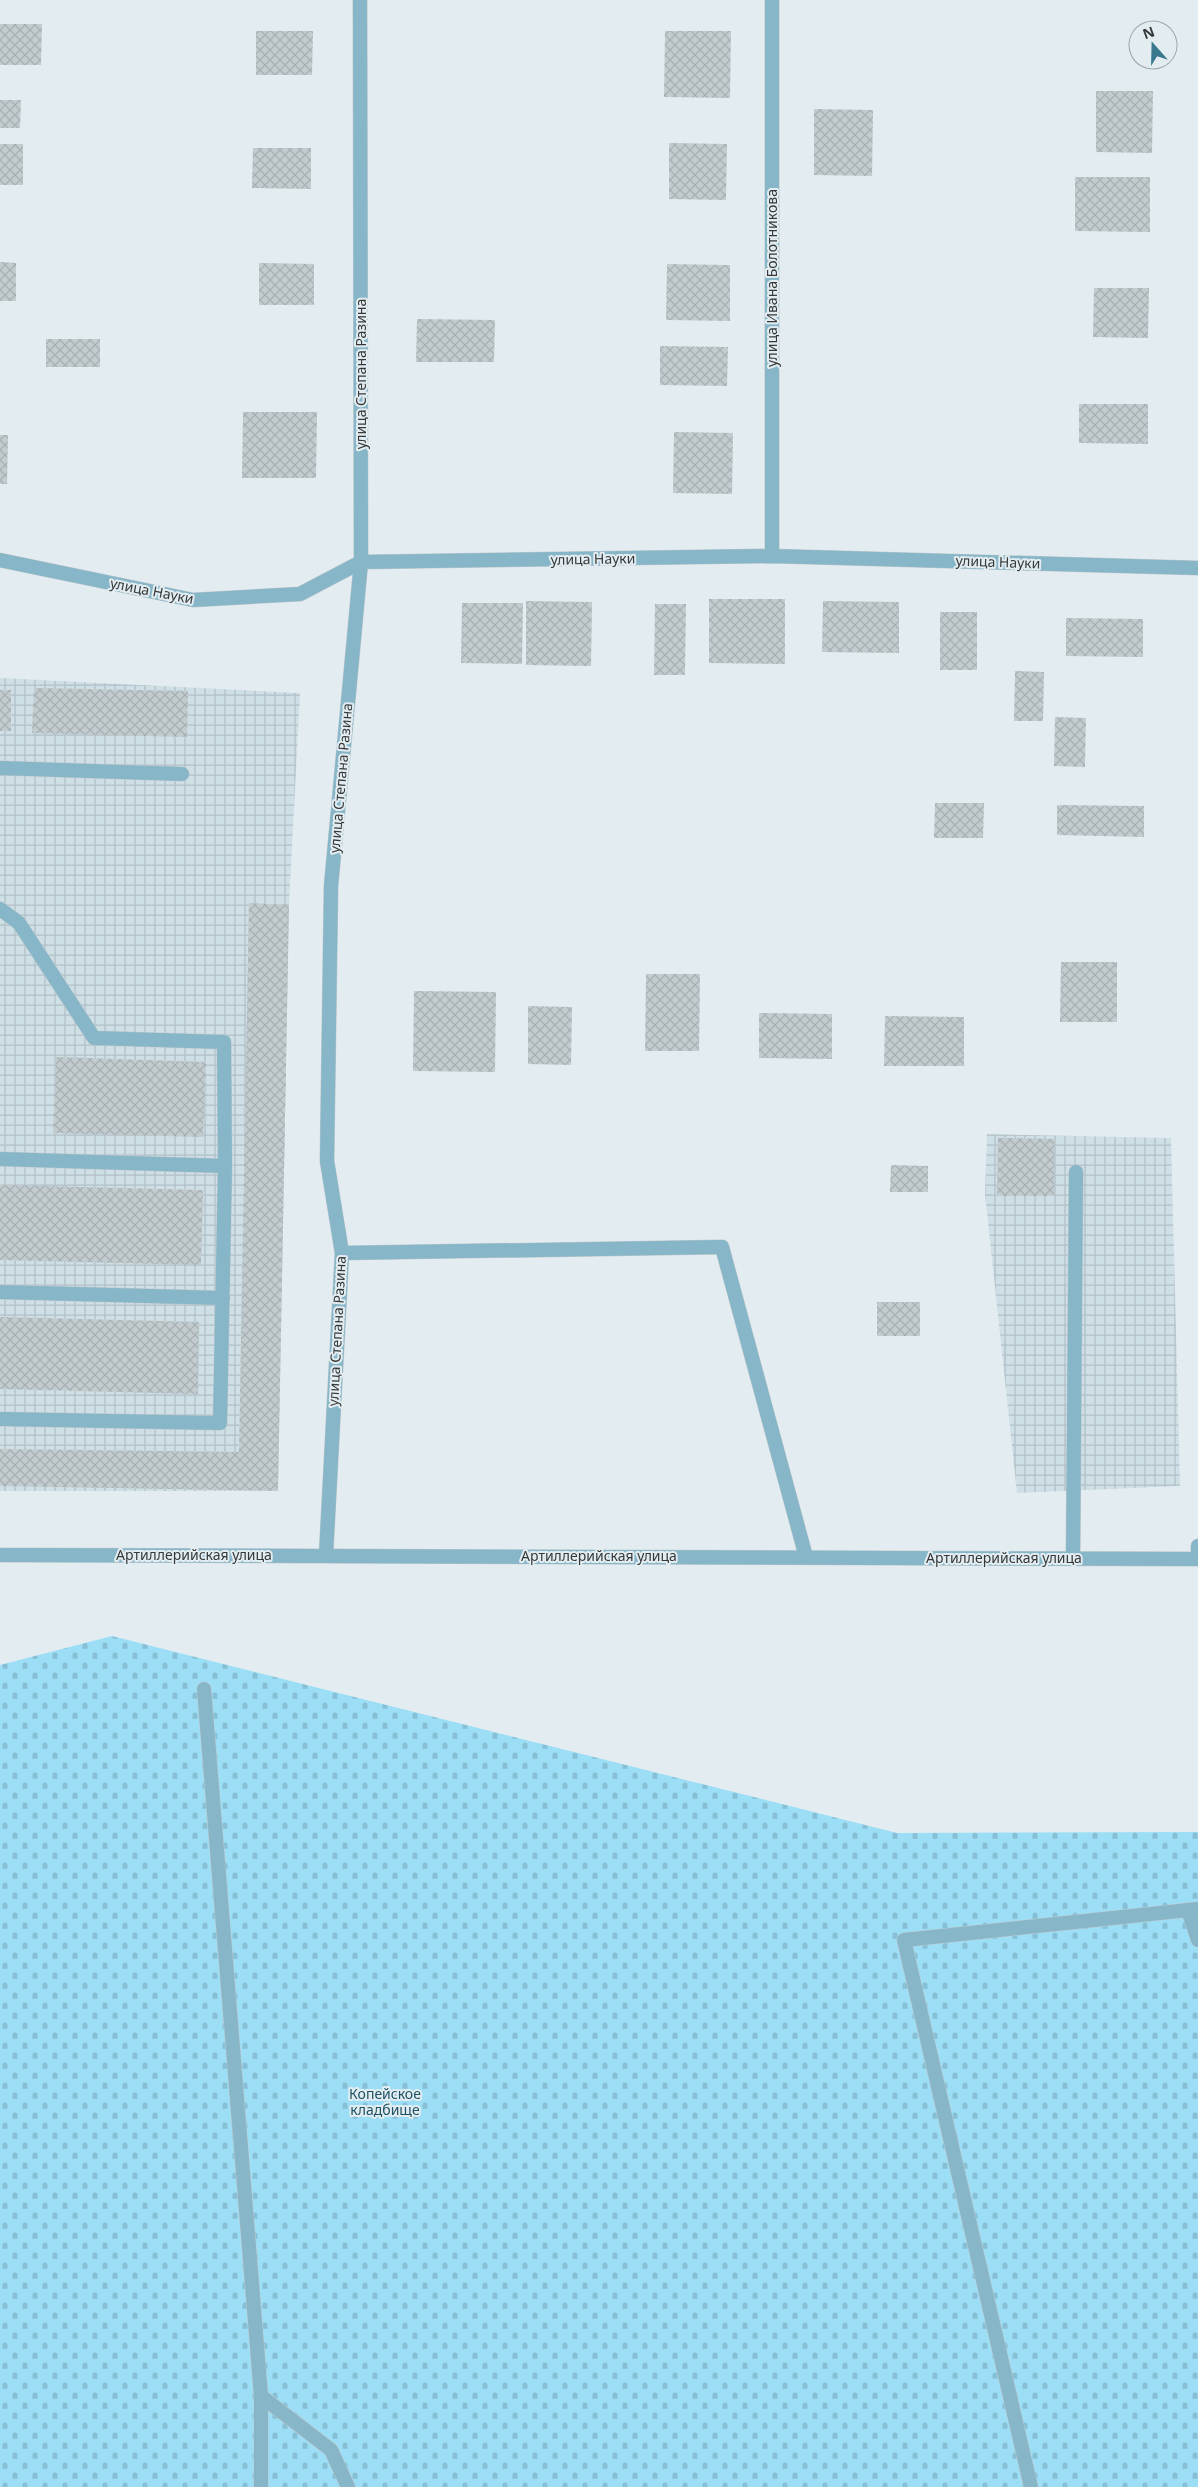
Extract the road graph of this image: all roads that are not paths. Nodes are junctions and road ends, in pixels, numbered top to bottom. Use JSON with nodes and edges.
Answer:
{"nodes":[{"id":1,"x":360,"y":0,"type":"edge"},
{"id":2,"x":772,"y":0,"type":"edge"},
{"id":3,"x":772,"y":556,"type":"junction"},
{"id":4,"x":0,"y":560,"type":"edge"},
{"id":5,"x":361,"y":562,"type":"junction"},
{"id":6,"x":1198,"y":568,"type":"edge"},
{"id":7,"x":0,"y":768,"type":"edge"},
{"id":8,"x":182,"y":774,"type":"dead end"},
{"id":9,"x":0,"y":908,"type":"edge"},
{"id":10,"x":0,"y":1159,"type":"edge"},
{"id":11,"x":225,"y":1166,"type":"junction"},
{"id":12,"x":1076,"y":1172,"type":"dead end"},
{"id":13,"x":342,"y":1253,"type":"junction"},
{"id":14,"x":0,"y":1292,"type":"edge"},
{"id":15,"x":223,"y":1298,"type":"junction"},
{"id":16,"x":0,"y":1419,"type":"edge"},
{"id":17,"x":1198,"y":1546,"type":"edge"},
{"id":18,"x":0,"y":1555,"type":"edge"},
{"id":19,"x":326,"y":1555,"type":"junction"},
{"id":20,"x":806,"y":1557,"type":"junction"},
{"id":21,"x":1073,"y":1559,"type":"junction"},
{"id":22,"x":1198,"y":1559,"type":"edge"},
{"id":23,"x":204,"y":1689,"type":"dead end"},
{"id":24,"x":1193,"y":1909,"type":"edge"},
{"id":25,"x":1198,"y":1940,"type":"edge"},
{"id":26,"x":261,"y":2396,"type":"junction"},
{"id":27,"x":261,"y":2487,"type":"edge"},
{"id":28,"x":348,"y":2487,"type":"edge"},
{"id":29,"x":1031,"y":2487,"type":"edge"}],
"edges":[{"from":1,"to":5,"type":"street","name":"улица Степана Разина"},
{"from":2,"to":3,"type":"street","name":"улица Ивана Болотникова"},
{"from":3,"to":5,"type":"street","name":"улица Науки"},
{"from":3,"to":6,"type":"street","name":"улица Науки"},
{"from":4,"to":5,"type":"street","name":"улица Науки"},
{"from":5,"to":13,"type":"street","name":"улица Степана Разина"},
{"from":7,"to":8,"type":"street"},
{"from":9,"to":11,"type":"street"},
{"from":10,"to":11,"type":"street"},
{"from":11,"to":15,"type":"street"},
{"from":12,"to":21,"type":"street"},
{"from":13,"to":19,"type":"street","name":"улица Степана Разина"},
{"from":13,"to":20,"type":"street"},
{"from":14,"to":15,"type":"street"},
{"from":15,"to":16,"type":"street"},
{"from":17,"to":22,"type":"street"},
{"from":18,"to":19,"type":"street","name":"Артиллерийская улица"},
{"from":19,"to":20,"type":"street","name":"Артиллерийская улица"},
{"from":20,"to":21,"type":"street","name":"Артиллерийская улица"},
{"from":21,"to":22,"type":"street","name":"Артиллерийская улица"},
{"from":23,"to":26,"type":"street"},
{"from":24,"to":25,"type":"street"},
{"from":24,"to":29,"type":"street"},
{"from":26,"to":27,"type":"street"},
{"from":26,"to":28,"type":"street"}]}
